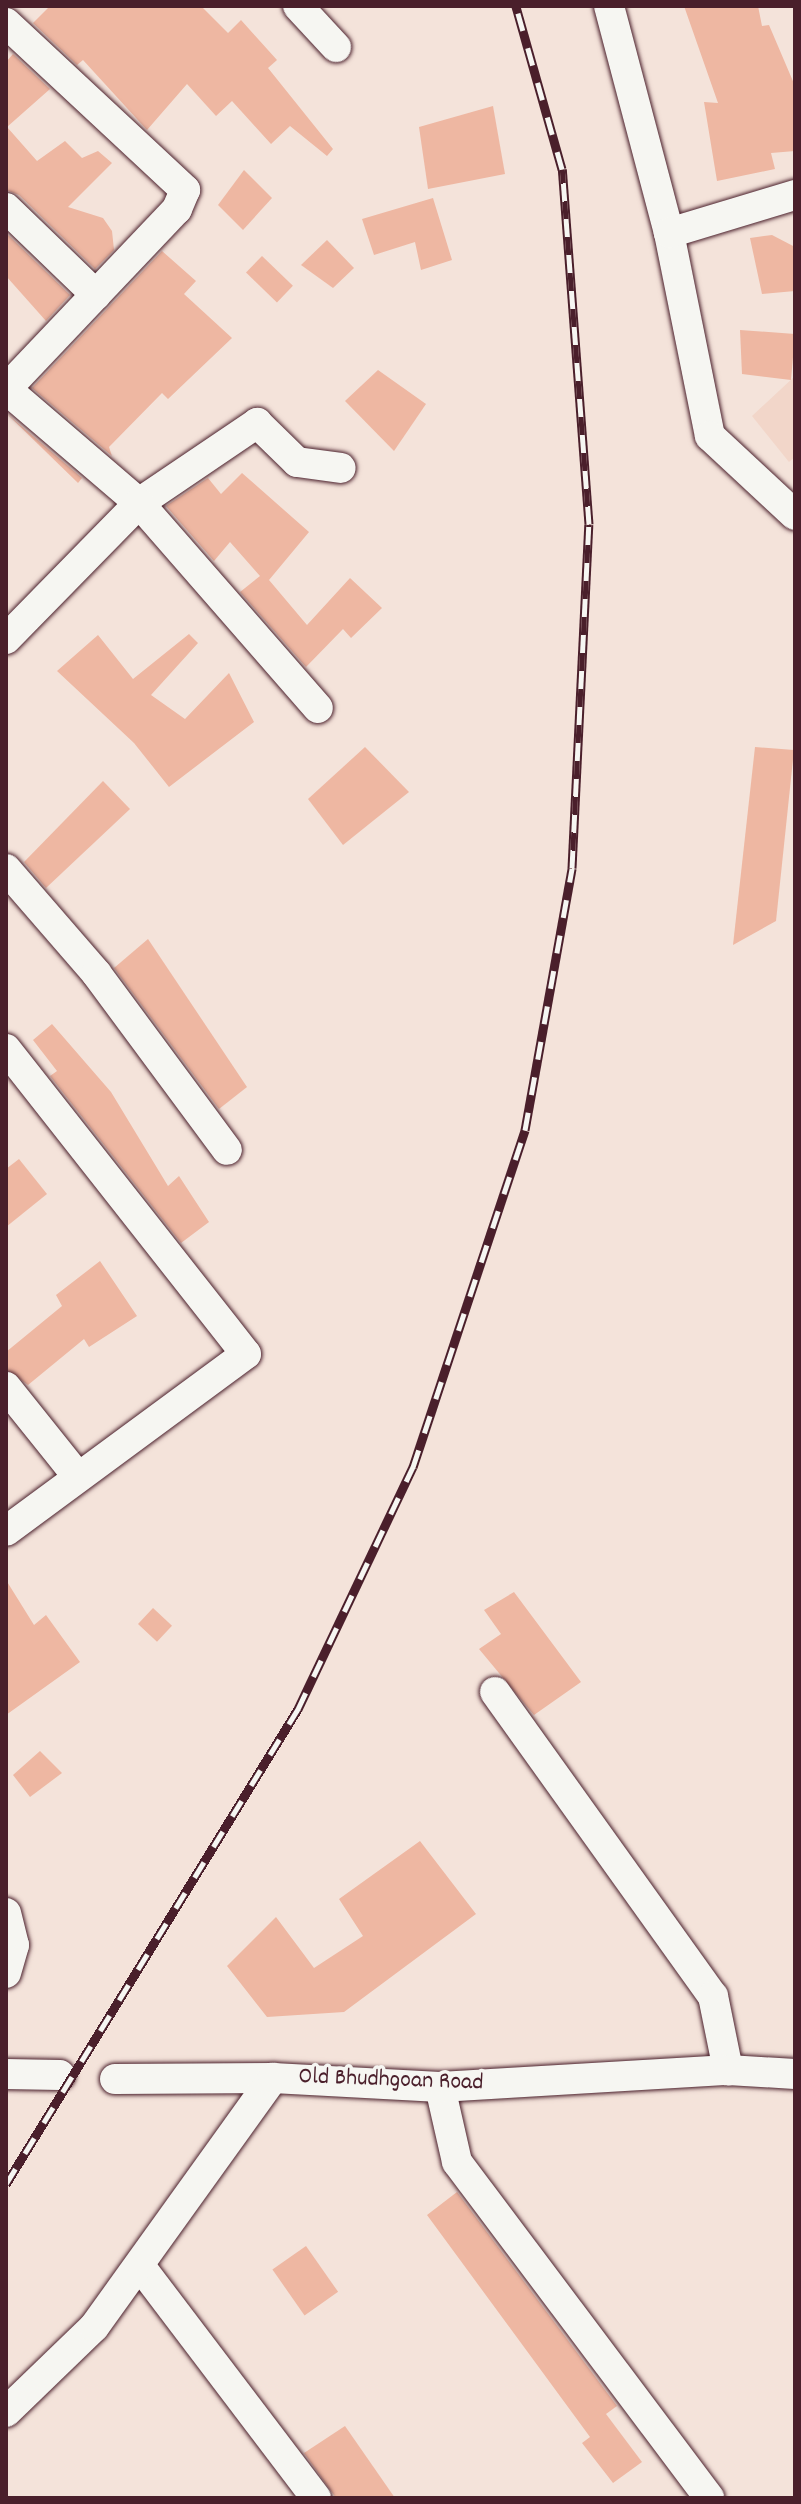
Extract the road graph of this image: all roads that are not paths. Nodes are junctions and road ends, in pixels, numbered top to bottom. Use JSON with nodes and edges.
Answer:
{"nodes":[{"id":1,"x":298,"y":6,"type":"edge"},
{"id":2,"x":609,"y":6,"type":"edge"},
{"id":3,"x":6,"y":25,"type":"edge"},
{"id":4,"x":336,"y":47,"type":"dead end"},
{"id":5,"x":795,"y":195,"type":"edge"},
{"id":6,"x":6,"y":208,"type":"edge"},
{"id":7,"x":669,"y":233,"type":"junction"},
{"id":8,"x":96,"y":295,"type":"junction"},
{"id":9,"x":341,"y":468,"type":"dead end"},
{"id":10,"x":139,"y":503,"type":"junction"},
{"id":11,"x":795,"y":515,"type":"edge"},
{"id":12,"x":6,"y":639,"type":"edge"},
{"id":13,"x":318,"y":708,"type":"dead end"},
{"id":14,"x":6,"y":869,"type":"edge"},
{"id":15,"x":6,"y":1049,"type":"edge"},
{"id":16,"x":227,"y":1150,"type":"dead end"},
{"id":17,"x":6,"y":1387,"type":"edge"},
{"id":18,"x":78,"y":1477,"type":"junction"},
{"id":19,"x":6,"y":1531,"type":"edge"},
{"id":20,"x":495,"y":1692,"type":"dead end"},
{"id":21,"x":6,"y":1913,"type":"edge"},
{"id":22,"x":6,"y":1973,"type":"edge"},
{"id":23,"x":728,"y":2070,"type":"junction"},
{"id":24,"x":6,"y":2074,"type":"edge"},
{"id":25,"x":795,"y":2074,"type":"edge"},
{"id":26,"x":60,"y":2075,"type":"dead end"},
{"id":27,"x":273,"y":2078,"type":"junction"},
{"id":28,"x":115,"y":2079,"type":"dead end"},
{"id":29,"x":440,"y":2087,"type":"junction"},
{"id":30,"x":140,"y":2266,"type":"junction"},
{"id":31,"x":6,"y":2412,"type":"edge"},
{"id":32,"x":316,"y":2498,"type":"edge"},
{"id":33,"x":709,"y":2498,"type":"edge"}],
"edges":[{"from":1,"to":4,"type":"street"},
{"from":2,"to":7,"type":"street"},
{"from":3,"to":8,"type":"street"},
{"from":5,"to":7,"type":"street"},
{"from":6,"to":8,"type":"street"},
{"from":7,"to":11,"type":"street"},
{"from":8,"to":10,"type":"street"},
{"from":9,"to":10,"type":"street"},
{"from":10,"to":12,"type":"street"},
{"from":10,"to":13,"type":"street"},
{"from":14,"to":16,"type":"street"},
{"from":15,"to":18,"type":"street"},
{"from":17,"to":18,"type":"street"},
{"from":18,"to":19,"type":"street"},
{"from":20,"to":23,"type":"street"},
{"from":21,"to":22,"type":"street"},
{"from":23,"to":25,"type":"street","name":"Old Bhudhgoan Road"},
{"from":23,"to":29,"type":"street","name":"Old Bhudhgoan Road"},
{"from":24,"to":26,"type":"street"},
{"from":27,"to":28,"type":"street"},
{"from":27,"to":29,"type":"street","name":"Old Bhudhgoan Road"},
{"from":27,"to":30,"type":"street","name":"Old Bhudhgoan Road"},
{"from":29,"to":33,"type":"street"},
{"from":30,"to":31,"type":"street","name":"Old Bhudhgoan Road"},
{"from":30,"to":32,"type":"street"}]}
